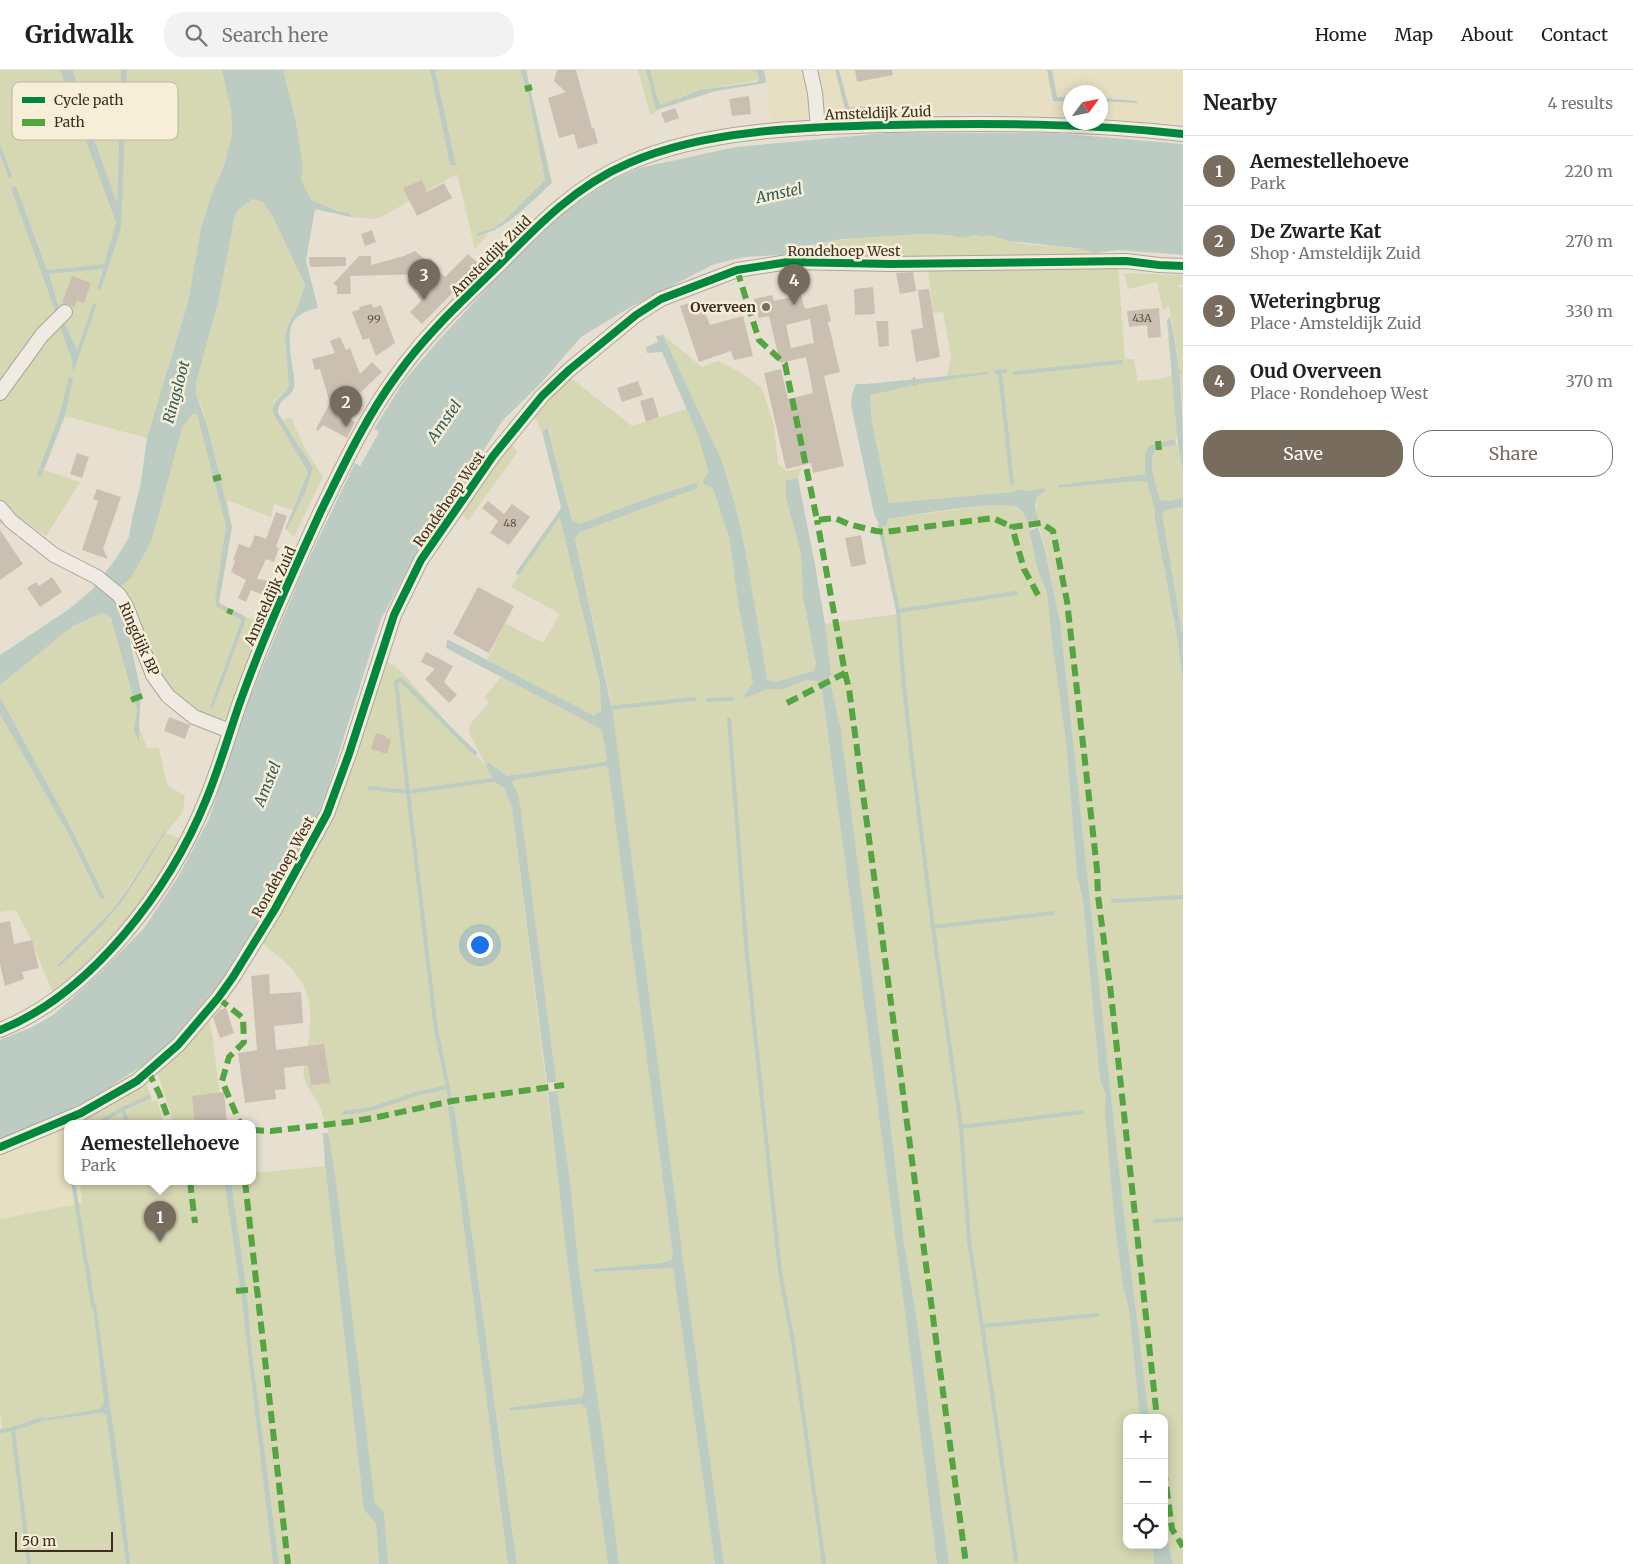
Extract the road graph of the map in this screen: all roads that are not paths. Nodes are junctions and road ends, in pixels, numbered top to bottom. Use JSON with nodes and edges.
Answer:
{"nodes":[{"id":1,"x":810,"y":70,"type":"edge"},
{"id":2,"x":818,"y":128,"type":"junction"},
{"id":3,"x":1183,"y":134,"type":"edge"},
{"id":4,"x":1183,"y":266,"type":"edge"},
{"id":5,"x":65,"y":312,"type":"dead end"},
{"id":6,"x":0,"y":393,"type":"edge"},
{"id":7,"x":0,"y":508,"type":"edge"},
{"id":8,"x":230,"y":731,"type":"junction"},
{"id":9,"x":0,"y":1030,"type":"edge"},
{"id":10,"x":64,"y":1120,"type":"edge"},
{"id":11,"x":64,"y":1120,"type":"edge"},
{"id":12,"x":0,"y":1147,"type":"edge"}],
"edges":[{"from":1,"to":2,"type":"street"},
{"from":2,"to":3,"type":"street","name":"Amsteldijk Zuid"},
{"from":2,"to":8,"type":"street","name":"Amsteldijk Zuid"},
{"from":4,"to":11,"type":"street","name":"Rondehoep West"},
{"from":5,"to":6,"type":"street"},
{"from":7,"to":8,"type":"street","name":"Ringdijk BP"},
{"from":8,"to":9,"type":"street","name":"Amsteldijk Zuid"},
{"from":10,"to":12,"type":"street","name":"Rondehoep West"}]}
